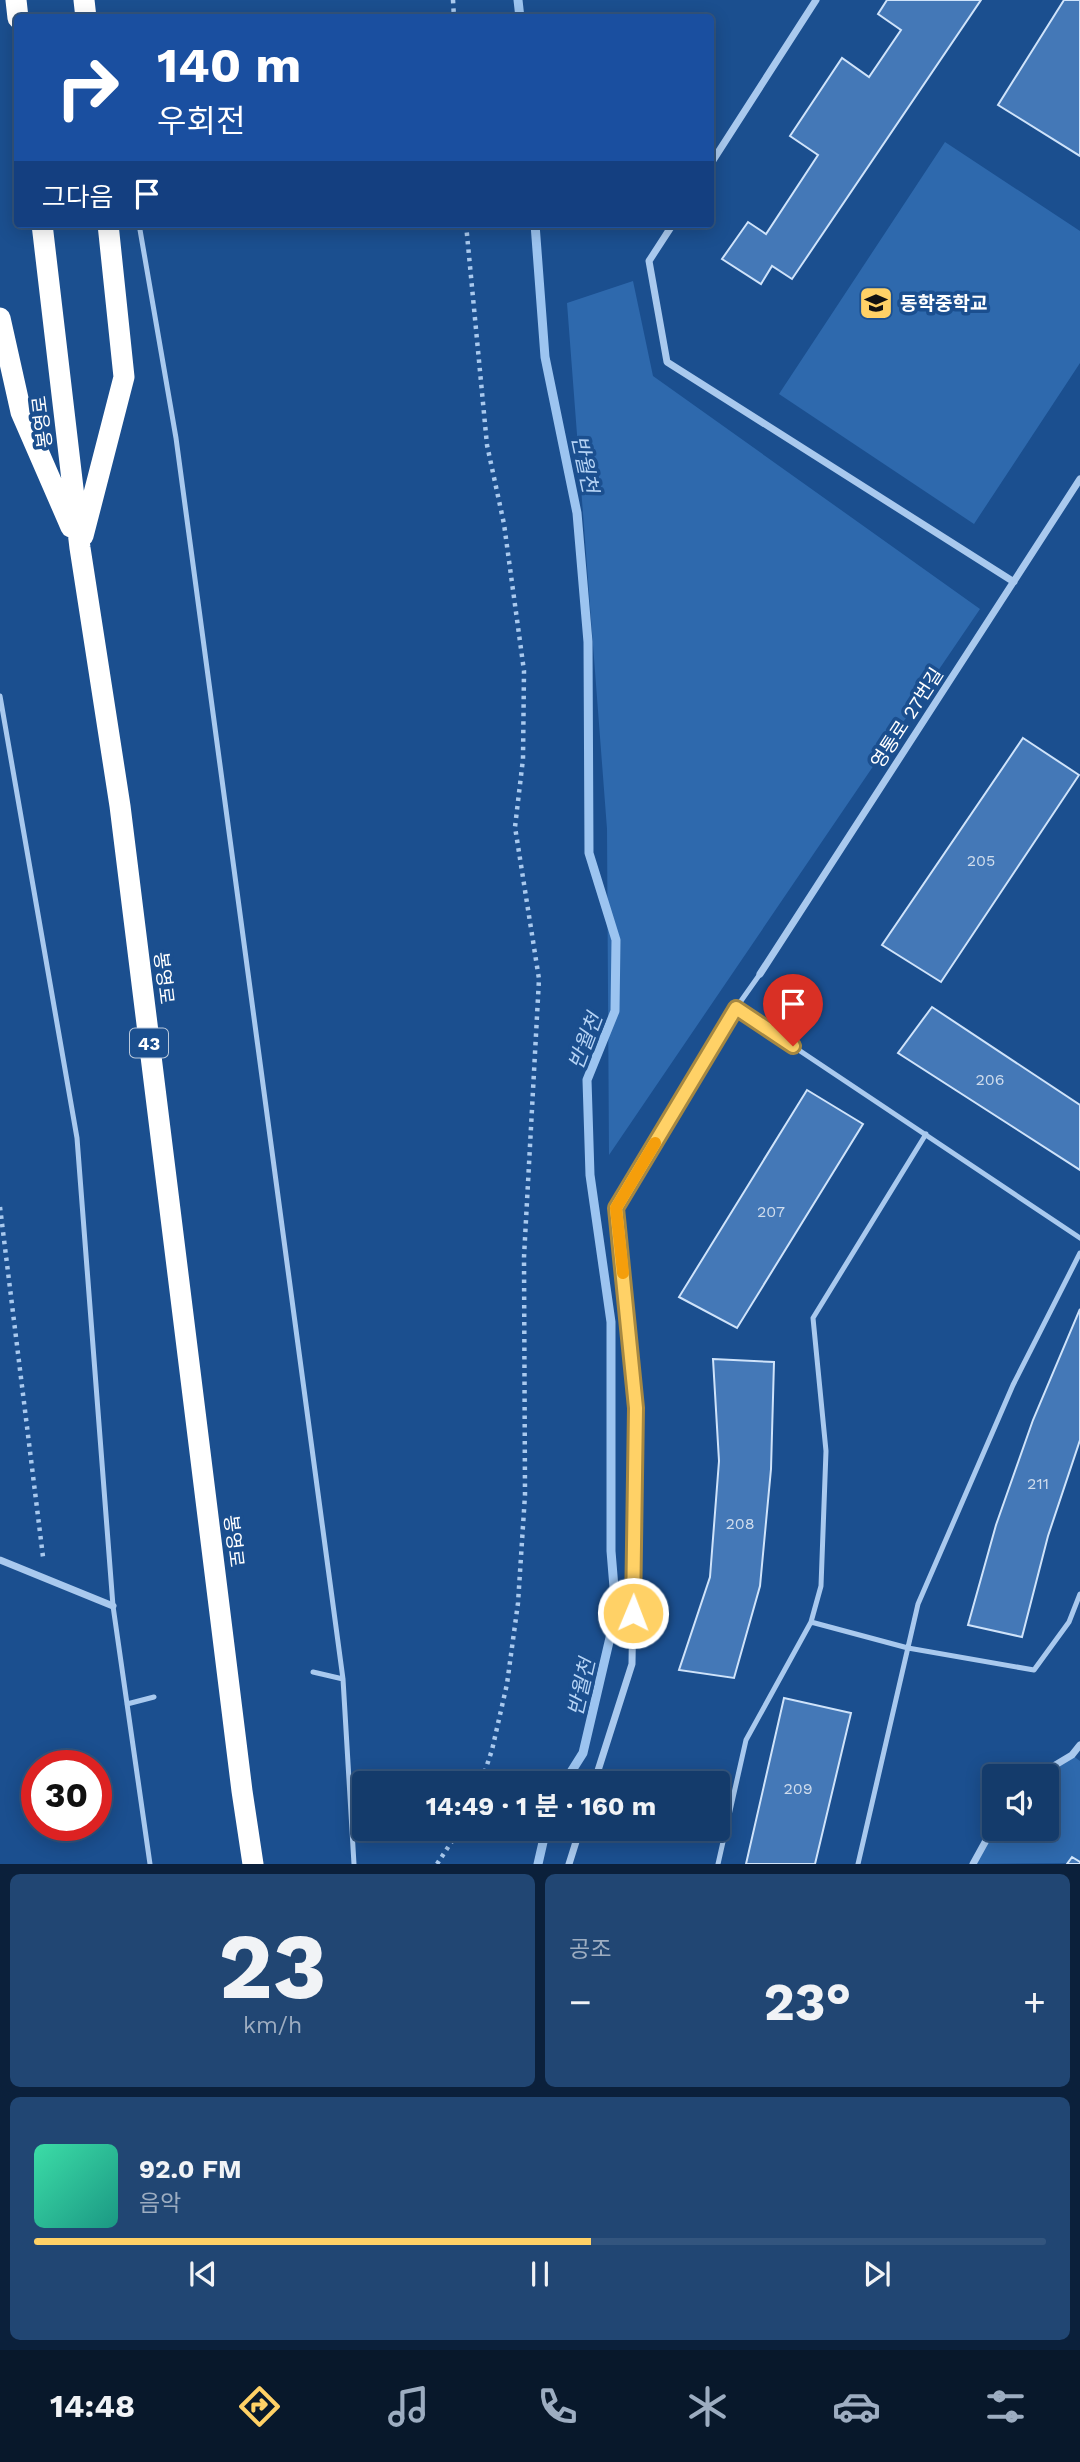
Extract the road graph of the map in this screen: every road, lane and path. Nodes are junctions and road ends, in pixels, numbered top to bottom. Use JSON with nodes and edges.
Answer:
{"nodes":[{"id":1,"x":816,"y":0,"type":"edge"},
{"id":2,"x":714,"y":159,"type":"edge"},
{"id":3,"x":42,"y":228,"type":"edge"},
{"id":4,"x":108,"y":228,"type":"edge"},
{"id":5,"x":140,"y":228,"type":"edge"},
{"id":6,"x":466,"y":228,"type":"edge"},
{"id":7,"x":670,"y":228,"type":"edge"},
{"id":8,"x":0,"y":318,"type":"edge"},
{"id":9,"x":1080,"y":479,"type":"edge"},
{"id":10,"x":80,"y":548,"type":"junction"},
{"id":11,"x":1014,"y":582,"type":"junction"},
{"id":12,"x":0,"y":696,"type":"edge"},
{"id":13,"x":760,"y":974,"type":"joint"},
{"id":14,"x":736,"y":1008,"type":"junction"},
{"id":15,"x":926,"y":1134,"type":"junction"},
{"id":16,"x":0,"y":1207,"type":"edge"},
{"id":17,"x":1080,"y":1238,"type":"edge"},
{"id":18,"x":1080,"y":1253,"type":"edge"},
{"id":19,"x":0,"y":1560,"type":"edge"},
{"id":20,"x":46,"y":1579,"type":"junction"},
{"id":21,"x":1080,"y":1594,"type":"edge"},
{"id":22,"x":113,"y":1606,"type":"junction"},
{"id":23,"x":811,"y":1622,"type":"junction"},
{"id":24,"x":908,"y":1648,"type":"junction"},
{"id":25,"x":313,"y":1672,"type":"dead end"},
{"id":26,"x":343,"y":1679,"type":"junction"},
{"id":27,"x":154,"y":1697,"type":"dead end"},
{"id":28,"x":127,"y":1704,"type":"junction"},
{"id":29,"x":1080,"y":1745,"type":"edge"},
{"id":30,"x":1057,"y":1764,"type":"edge"},
{"id":31,"x":485,"y":1771,"type":"edge"},
{"id":32,"x":598,"y":1771,"type":"edge"},
{"id":33,"x":452,"y":1841,"type":"edge"},
{"id":34,"x":576,"y":1841,"type":"edge"},
{"id":35,"x":986,"y":1841,"type":"edge"},
{"id":36,"x":150,"y":1864,"type":"edge"},
{"id":37,"x":253,"y":1864,"type":"edge"},
{"id":38,"x":354,"y":1864,"type":"edge"},
{"id":39,"x":437,"y":1864,"type":"edge"},
{"id":40,"x":569,"y":1864,"type":"edge"},
{"id":41,"x":718,"y":1864,"type":"edge"},
{"id":42,"x":858,"y":1864,"type":"edge"},
{"id":43,"x":973,"y":1864,"type":"edge"}],
"edges":[{"from":1,"to":2,"type":"street"},
{"from":3,"to":10,"type":"highway","name":"봉영로","number":"43"},
{"from":4,"to":10,"type":"highway"},
{"from":5,"to":26,"type":"lane"},
{"from":6,"to":31,"type":"path"},
{"from":7,"to":11,"type":"street"},
{"from":8,"to":10,"type":"highway"},
{"from":9,"to":11,"type":"street","name":"영통로 27번길"},
{"from":10,"to":37,"type":"highway","name":"봉영로","number":"43"},
{"from":11,"to":13,"type":"street","name":"영통로 27번길"},
{"from":12,"to":22,"type":"lane"},
{"from":13,"to":14,"type":"lane"},
{"from":14,"to":15,"type":"lane"},
{"from":14,"to":32,"type":"street"},
{"from":15,"to":17,"type":"lane"},
{"from":15,"to":23,"type":"lane"},
{"from":16,"to":20,"type":"path"},
{"from":18,"to":24,"type":"lane"},
{"from":19,"to":20,"type":"street"},
{"from":20,"to":22,"type":"street"},
{"from":21,"to":24,"type":"lane"},
{"from":22,"to":28,"type":"lane"},
{"from":23,"to":24,"type":"lane"},
{"from":23,"to":41,"type":"lane"},
{"from":24,"to":42,"type":"lane"},
{"from":25,"to":26,"type":"lane"},
{"from":26,"to":38,"type":"lane"},
{"from":27,"to":28,"type":"lane"},
{"from":28,"to":36,"type":"lane"},
{"from":29,"to":30,"type":"street"},
{"from":33,"to":39,"type":"path"},
{"from":34,"to":40,"type":"street"},
{"from":35,"to":43,"type":"street"}]}
